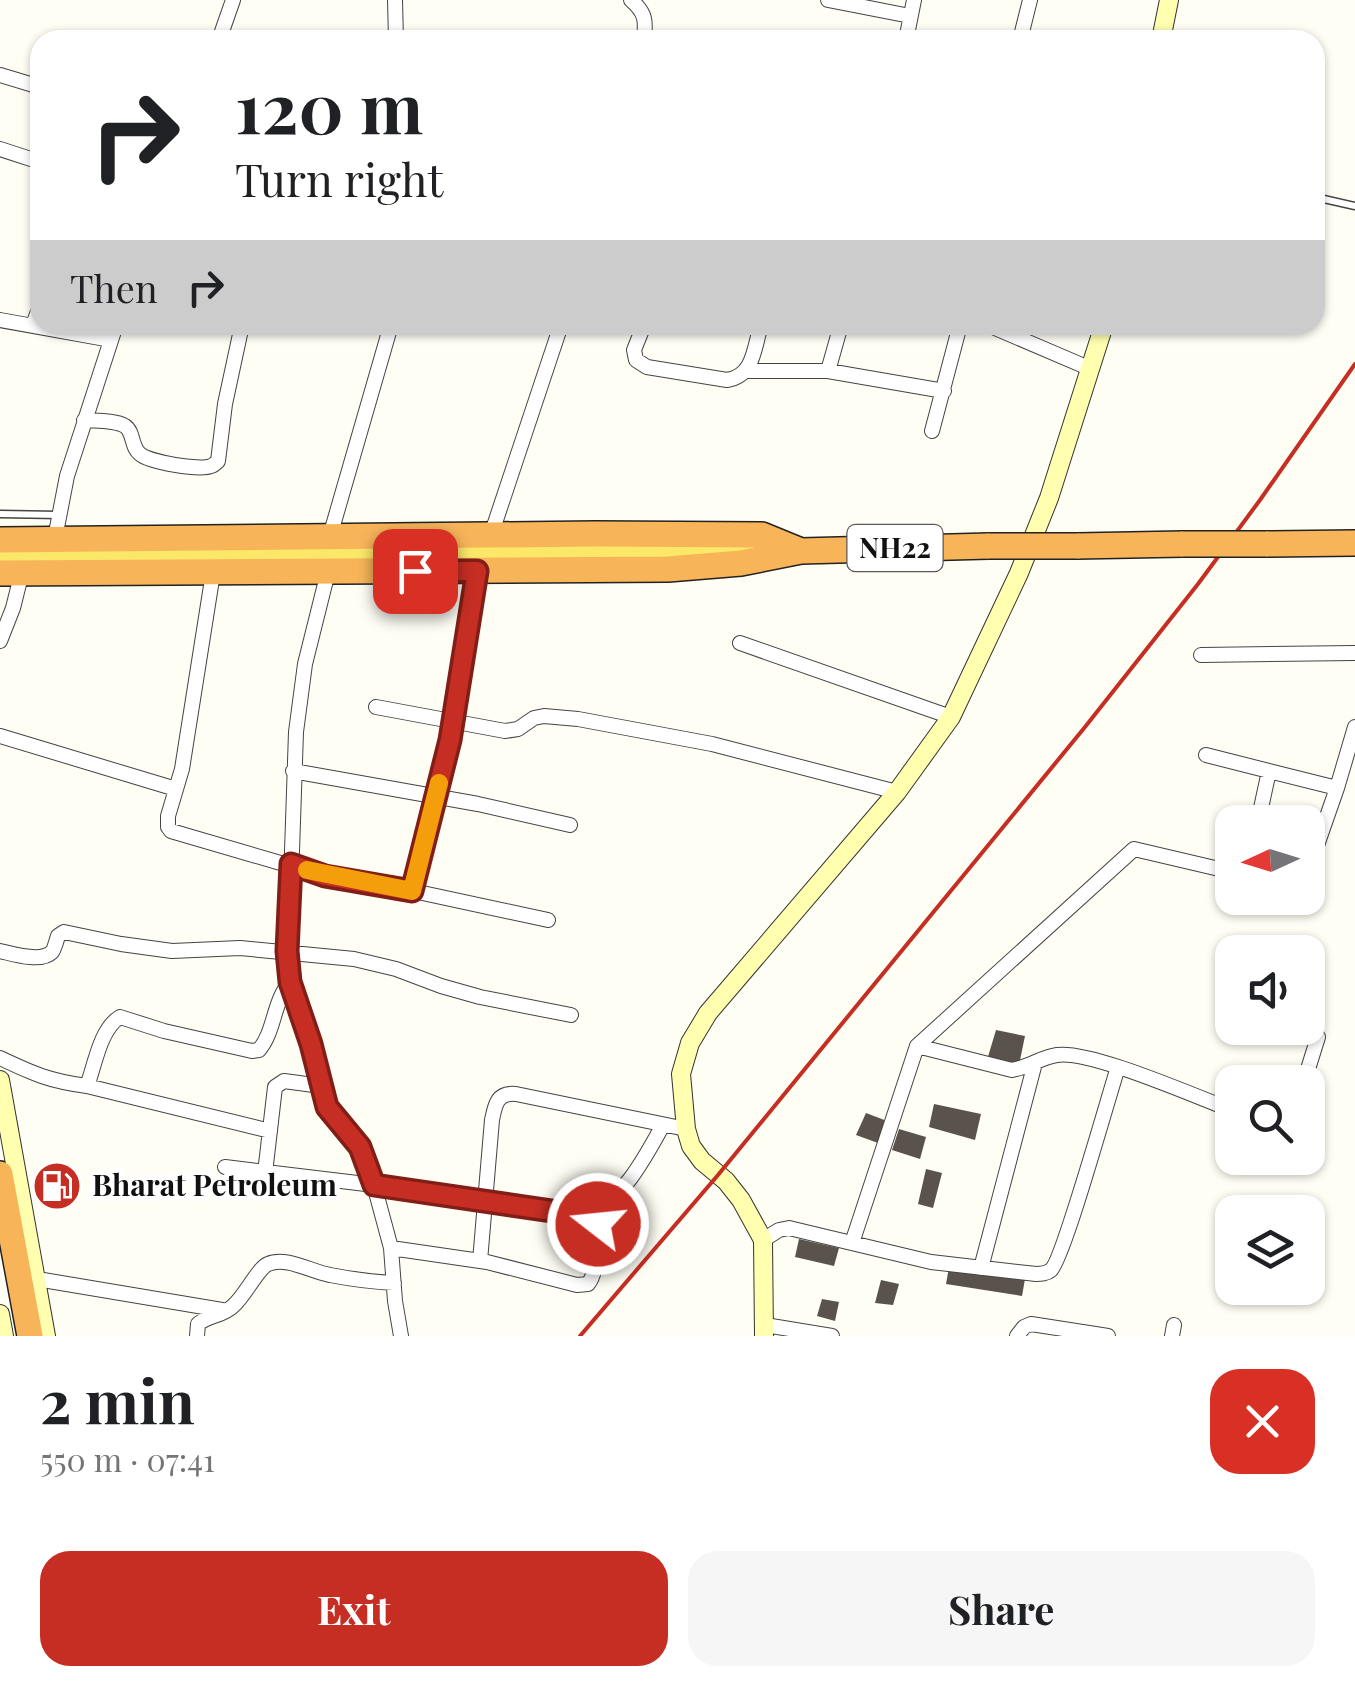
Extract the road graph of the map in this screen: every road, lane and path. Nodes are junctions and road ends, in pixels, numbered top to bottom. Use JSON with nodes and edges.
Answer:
{"nodes":[{"id":1,"x":233,"y":0,"type":"edge"},
{"id":2,"x":394,"y":0,"type":"edge"},
{"id":3,"x":631,"y":0,"type":"edge"},
{"id":4,"x":828,"y":0,"type":"edge"},
{"id":5,"x":914,"y":0,"type":"edge"},
{"id":6,"x":1030,"y":0,"type":"edge"},
{"id":7,"x":1169,"y":0,"type":"edge"},
{"id":8,"x":910,"y":16,"type":"junction"},
{"id":9,"x":223,"y":30,"type":"edge"},
{"id":10,"x":396,"y":30,"type":"edge"},
{"id":11,"x":645,"y":30,"type":"edge"},
{"id":12,"x":908,"y":30,"type":"edge"},
{"id":13,"x":1022,"y":30,"type":"edge"},
{"id":14,"x":1163,"y":30,"type":"edge"},
{"id":15,"x":0,"y":76,"type":"edge"},
{"id":16,"x":30,"y":85,"type":"edge"},
{"id":17,"x":0,"y":149,"type":"edge"},
{"id":18,"x":30,"y":159,"type":"edge"},
{"id":19,"x":1325,"y":199,"type":"edge"},
{"id":20,"x":1355,"y":206,"type":"edge"},
{"id":21,"x":0,"y":320,"type":"edge"},
{"id":22,"x":30,"y":325,"type":"edge"},
{"id":23,"x":113,"y":335,"type":"edge"},
{"id":24,"x":240,"y":335,"type":"edge"},
{"id":25,"x":388,"y":335,"type":"edge"},
{"id":26,"x":558,"y":335,"type":"edge"},
{"id":27,"x":640,"y":335,"type":"edge"},
{"id":28,"x":759,"y":335,"type":"edge"},
{"id":29,"x":838,"y":335,"type":"edge"},
{"id":30,"x":958,"y":335,"type":"edge"},
{"id":31,"x":1011,"y":335,"type":"edge"},
{"id":32,"x":1101,"y":335,"type":"edge"},
{"id":33,"x":1091,"y":370,"type":"junction"},
{"id":34,"x":828,"y":371,"type":"junction"},
{"id":35,"x":748,"y":372,"type":"junction"},
{"id":36,"x":944,"y":390,"type":"junction"},
{"id":37,"x":84,"y":420,"type":"junction"},
{"id":38,"x":932,"y":431,"type":"dead end"},
{"id":39,"x":0,"y":514,"type":"edge"},
{"id":40,"x":57,"y":526,"type":"junction"},
{"id":41,"x":492,"y":535,"type":"junction"},
{"id":42,"x":330,"y":536,"type":"junction"},
{"id":43,"x":0,"y":540,"type":"edge"},
{"id":44,"x":1355,"y":542,"type":"edge"},
{"id":45,"x":802,"y":550,"type":"junction"},
{"id":46,"x":6,"y":570,"type":"edge"},
{"id":47,"x":477,"y":571,"type":"junction"},
{"id":48,"x":328,"y":572,"type":"junction"},
{"id":49,"x":213,"y":573,"type":"junction"},
{"id":50,"x":0,"y":641,"type":"edge"},
{"id":51,"x":740,"y":642,"type":"dead end"},
{"id":52,"x":1355,"y":653,"type":"edge"},
{"id":53,"x":1201,"y":655,"type":"dead end"},
{"id":54,"x":376,"y":706,"type":"dead end"},
{"id":55,"x":950,"y":717,"type":"junction"},
{"id":56,"x":453,"y":723,"type":"junction"},
{"id":57,"x":1355,"y":728,"type":"edge"},
{"id":58,"x":0,"y":736,"type":"edge"},
{"id":59,"x":1206,"y":755,"type":"dead end"},
{"id":60,"x":293,"y":771,"type":"junction"},
{"id":61,"x":1269,"y":771,"type":"junction"},
{"id":62,"x":1337,"y":788,"type":"junction"},
{"id":63,"x":176,"y":789,"type":"junction"},
{"id":64,"x":896,"y":792,"type":"junction"},
{"id":65,"x":436,"y":796,"type":"junction"},
{"id":66,"x":1262,"y":805,"type":"edge"},
{"id":67,"x":1325,"y":822,"type":"edge"},
{"id":68,"x":570,"y":826,"type":"dead end"},
{"id":69,"x":291,"y":864,"type":"junction"},
{"id":70,"x":1215,"y":868,"type":"edge"},
{"id":71,"x":412,"y":891,"type":"junction"},
{"id":72,"x":548,"y":920,"type":"dead end"},
{"id":73,"x":0,"y":951,"type":"edge"},
{"id":74,"x":287,"y":951,"type":"junction"},
{"id":75,"x":290,"y":982,"type":"junction"},
{"id":76,"x":571,"y":1015,"type":"dead end"},
{"id":77,"x":917,"y":1046,"type":"junction"},
{"id":78,"x":0,"y":1058,"type":"edge"},
{"id":79,"x":1035,"y":1064,"type":"junction"},
{"id":80,"x":1118,"y":1067,"type":"junction"},
{"id":81,"x":0,"y":1080,"type":"edge"},
{"id":82,"x":88,"y":1086,"type":"junction"},
{"id":83,"x":321,"y":1086,"type":"junction"},
{"id":84,"x":1215,"y":1104,"type":"edge"},
{"id":85,"x":663,"y":1125,"type":"junction"},
{"id":86,"x":686,"y":1129,"type":"junction"},
{"id":87,"x":270,"y":1130,"type":"junction"},
{"id":88,"x":225,"y":1167,"type":"dead end"},
{"id":89,"x":265,"y":1173,"type":"junction"},
{"id":90,"x":0,"y":1174,"type":"edge"},
{"id":91,"x":374,"y":1185,"type":"junction"},
{"id":92,"x":486,"y":1201,"type":"junction"},
{"id":93,"x":600,"y":1218,"type":"junction"},
{"id":94,"x":762,"y":1240,"type":"junction"},
{"id":95,"x":852,"y":1242,"type":"junction"},
{"id":96,"x":0,"y":1244,"type":"edge"},
{"id":97,"x":391,"y":1248,"type":"junction"},
{"id":98,"x":480,"y":1261,"type":"junction"},
{"id":99,"x":980,"y":1268,"type":"junction"},
{"id":100,"x":36,"y":1279,"type":"junction"},
{"id":101,"x":394,"y":1283,"type":"junction"},
{"id":102,"x":227,"y":1311,"type":"junction"},
{"id":103,"x":0,"y":1314,"type":"edge"},
{"id":104,"x":764,"y":1330,"type":"edge"},
{"id":105,"x":4,"y":1336,"type":"edge"},
{"id":106,"x":16,"y":1336,"type":"edge"},
{"id":107,"x":30,"y":1336,"type":"edge"},
{"id":108,"x":46,"y":1336,"type":"edge"},
{"id":109,"x":198,"y":1336,"type":"edge"},
{"id":110,"x":402,"y":1336,"type":"edge"},
{"id":111,"x":832,"y":1336,"type":"edge"},
{"id":112,"x":1017,"y":1336,"type":"edge"},
{"id":113,"x":1108,"y":1336,"type":"edge"}],
"edges":[{"from":1,"to":9,"type":"street"},
{"from":2,"to":10,"type":"street"},
{"from":3,"to":11,"type":"street"},
{"from":4,"to":8,"type":"street"},
{"from":5,"to":8,"type":"street"},
{"from":6,"to":13,"type":"street"},
{"from":7,"to":14,"type":"main road"},
{"from":8,"to":12,"type":"street"},
{"from":15,"to":16,"type":"street"},
{"from":17,"to":18,"type":"street"},
{"from":19,"to":20,"type":"lane"},
{"from":21,"to":22,"type":"street"},
{"from":23,"to":37,"type":"street"},
{"from":24,"to":37,"type":"street"},
{"from":25,"to":42,"type":"street"},
{"from":26,"to":41,"type":"street"},
{"from":27,"to":35,"type":"street"},
{"from":28,"to":35,"type":"street"},
{"from":29,"to":34,"type":"street"},
{"from":30,"to":36,"type":"street"},
{"from":31,"to":33,"type":"street"},
{"from":32,"to":33,"type":"main road"},
{"from":33,"to":55,"type":"main road"},
{"from":34,"to":35,"type":"street"},
{"from":34,"to":36,"type":"street"},
{"from":36,"to":38,"type":"street"},
{"from":37,"to":40,"type":"street"},
{"from":39,"to":40,"type":"lane"},
{"from":40,"to":42,"type":"highway","number":"NH22"},
{"from":40,"to":43,"type":"highway","number":"NH22"},
{"from":41,"to":42,"type":"highway","number":"NH22"},
{"from":41,"to":45,"type":"highway","number":"NH22"},
{"from":44,"to":45,"type":"highway","number":"NH22","bridge":true},
{"from":45,"to":46,"type":"main road"},
{"from":45,"to":47,"type":"highway","number":"NH22"},
{"from":46,"to":49,"type":"highway","number":"NH22"},
{"from":46,"to":50,"type":"street"},
{"from":47,"to":48,"type":"highway","number":"NH22"},
{"from":47,"to":56,"type":"street"},
{"from":48,"to":49,"type":"highway","number":"NH22"},
{"from":48,"to":60,"type":"street"},
{"from":49,"to":63,"type":"street"},
{"from":51,"to":55,"type":"street"},
{"from":52,"to":53,"type":"street"},
{"from":54,"to":56,"type":"street"},
{"from":55,"to":64,"type":"main road"},
{"from":56,"to":64,"type":"street"},
{"from":56,"to":65,"type":"street"},
{"from":57,"to":62,"type":"street"},
{"from":58,"to":63,"type":"street"},
{"from":59,"to":61,"type":"street"},
{"from":60,"to":65,"type":"street"},
{"from":60,"to":69,"type":"street"},
{"from":61,"to":62,"type":"street"},
{"from":61,"to":66,"type":"street"},
{"from":62,"to":67,"type":"street"},
{"from":63,"to":69,"type":"street"},
{"from":64,"to":86,"type":"main road"},
{"from":65,"to":68,"type":"street"},
{"from":65,"to":71,"type":"street"},
{"from":69,"to":71,"type":"street"},
{"from":69,"to":74,"type":"street"},
{"from":70,"to":77,"type":"street"},
{"from":71,"to":72,"type":"street"},
{"from":73,"to":74,"type":"street"},
{"from":74,"to":75,"type":"street"},
{"from":74,"to":76,"type":"street"},
{"from":75,"to":82,"type":"street"},
{"from":75,"to":83,"type":"street"},
{"from":77,"to":79,"type":"street"},
{"from":77,"to":95,"type":"street"},
{"from":78,"to":82,"type":"street"},
{"from":79,"to":80,"type":"street"},
{"from":79,"to":99,"type":"street"},
{"from":80,"to":84,"type":"street"},
{"from":80,"to":99,"type":"street"},
{"from":81,"to":100,"type":"main road"},
{"from":82,"to":87,"type":"street"},
{"from":83,"to":87,"type":"street"},
{"from":83,"to":91,"type":"street"},
{"from":85,"to":86,"type":"street"},
{"from":85,"to":92,"type":"street"},
{"from":85,"to":93,"type":"street"},
{"from":86,"to":94,"type":"main road"},
{"from":87,"to":89,"type":"street"},
{"from":88,"to":89,"type":"street"},
{"from":89,"to":91,"type":"street"},
{"from":90,"to":107,"type":"highway"},
{"from":91,"to":92,"type":"street"},
{"from":91,"to":97,"type":"street"},
{"from":92,"to":93,"type":"street"},
{"from":92,"to":98,"type":"street"},
{"from":93,"to":98,"type":"street"},
{"from":94,"to":95,"type":"street"},
{"from":94,"to":104,"type":"main road"},
{"from":95,"to":99,"type":"street"},
{"from":96,"to":106,"type":"highway"},
{"from":97,"to":98,"type":"street"},
{"from":97,"to":101,"type":"street"},
{"from":100,"to":102,"type":"street"},
{"from":100,"to":108,"type":"main road"},
{"from":101,"to":102,"type":"street"},
{"from":101,"to":110,"type":"street"},
{"from":102,"to":109,"type":"street"},
{"from":103,"to":105,"type":"main road"},
{"from":104,"to":111,"type":"street"},
{"from":112,"to":113,"type":"street"}]}
